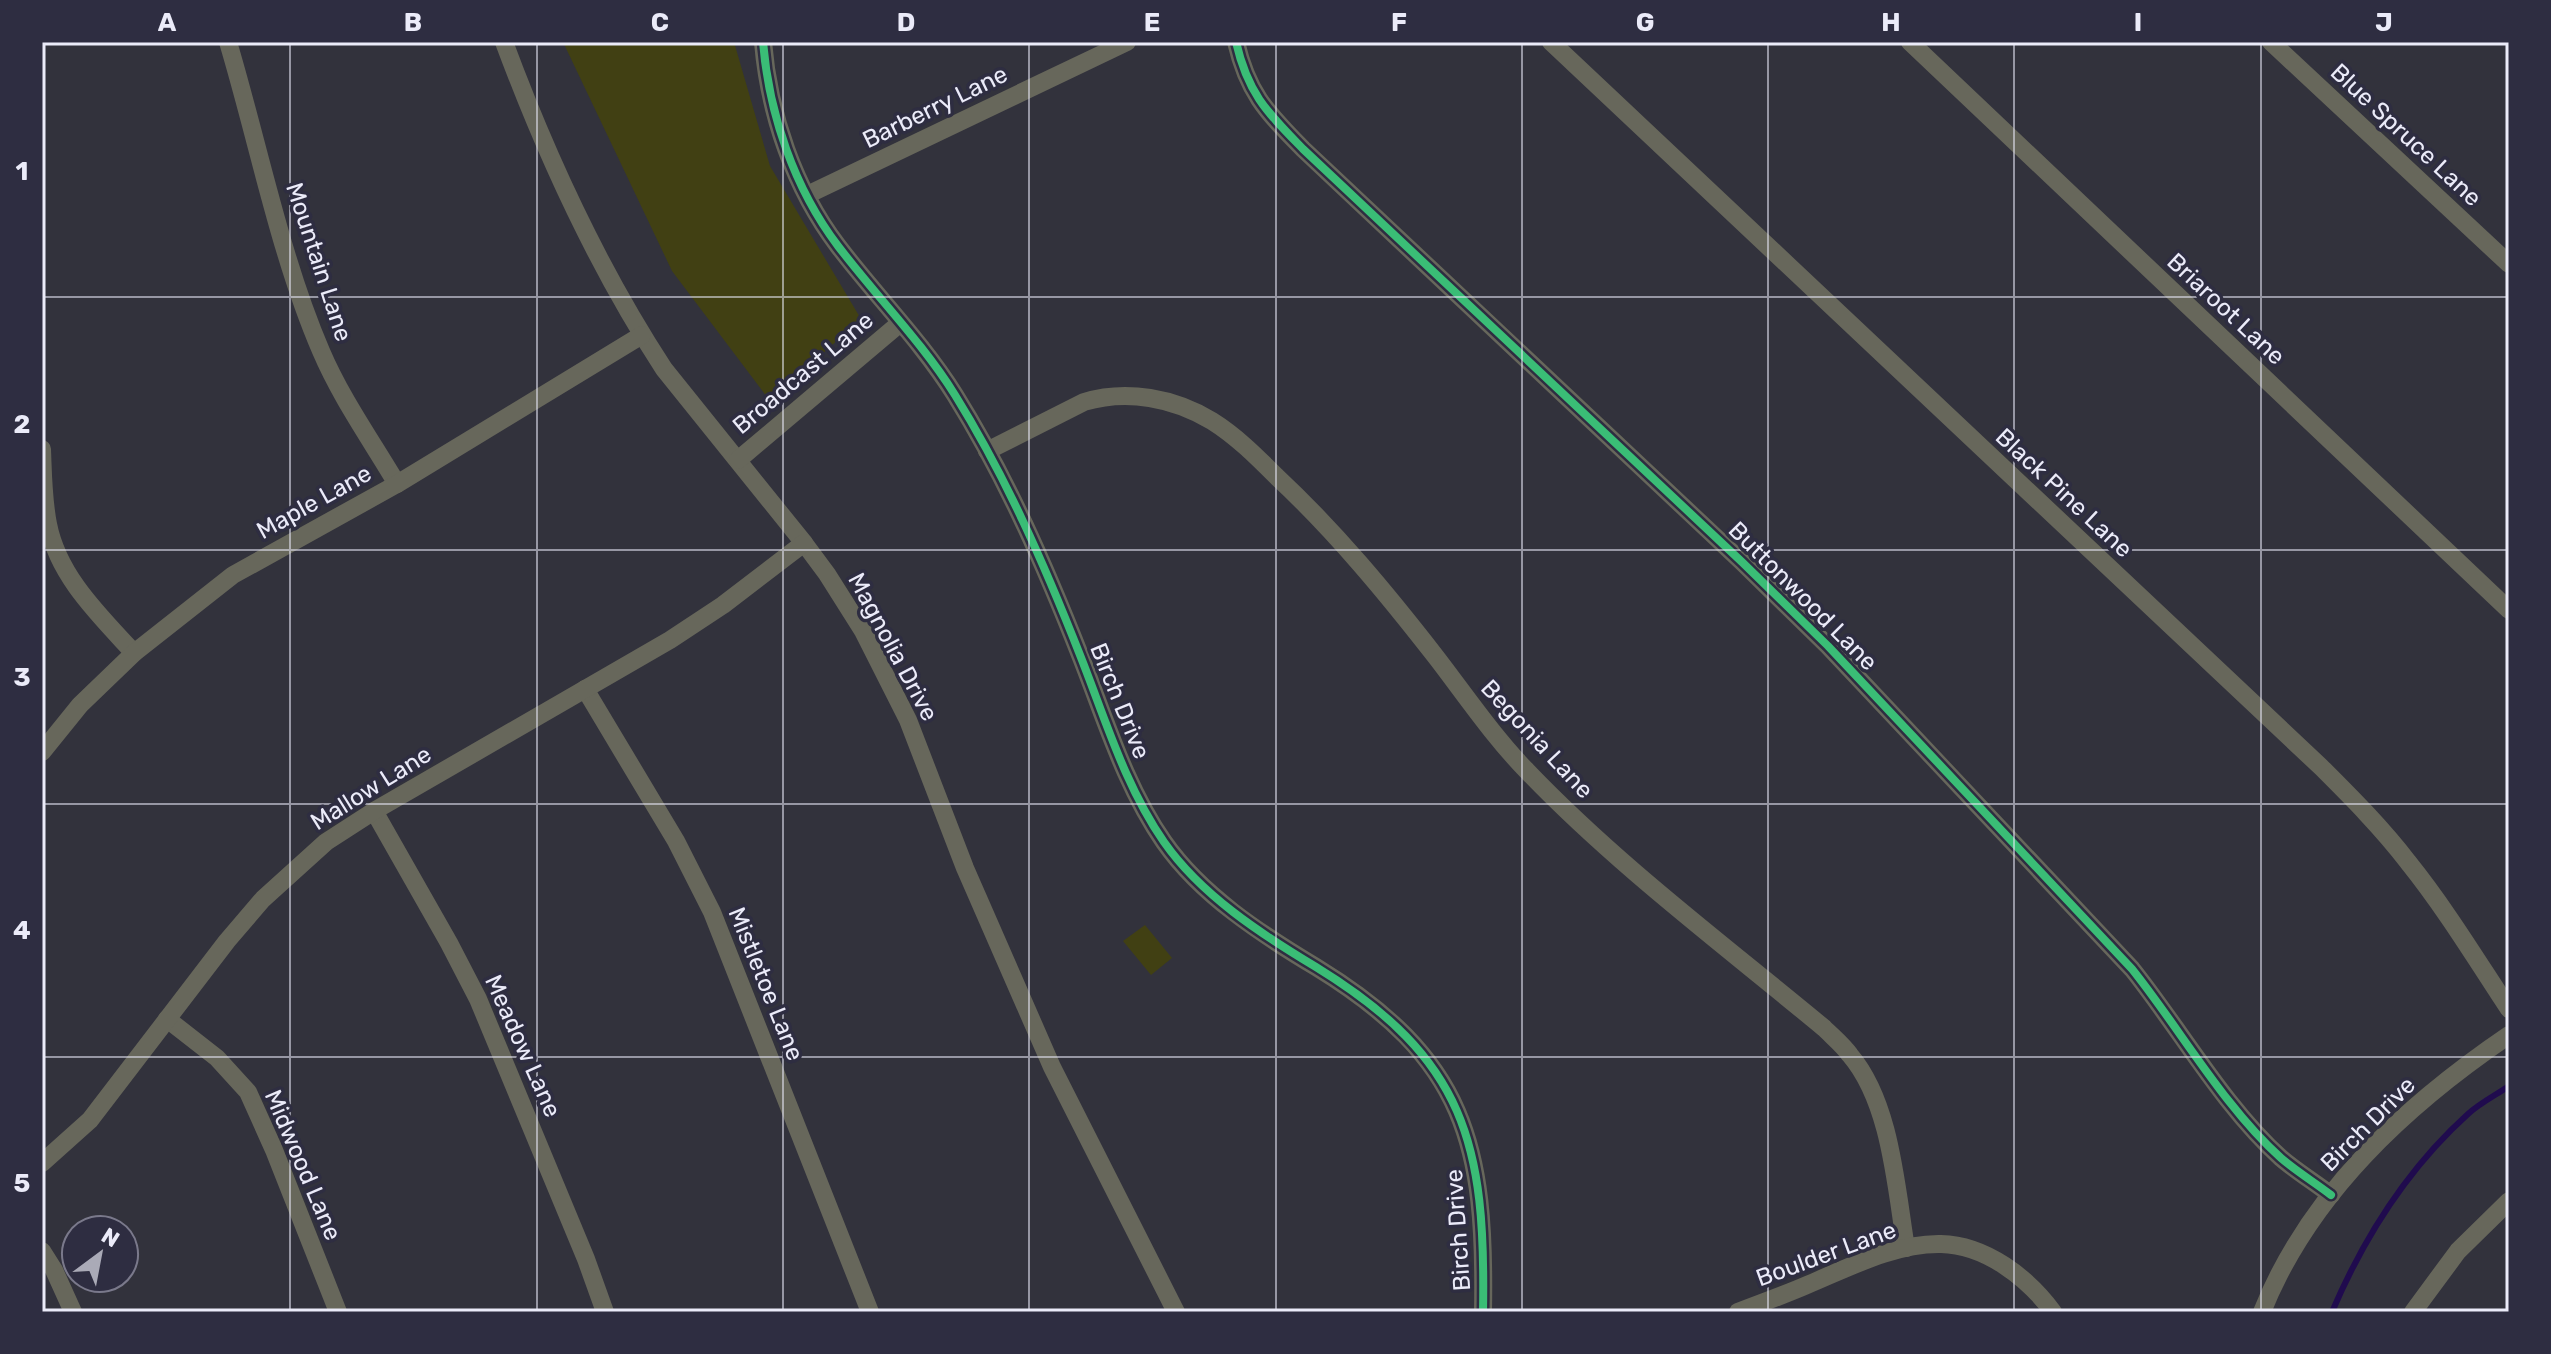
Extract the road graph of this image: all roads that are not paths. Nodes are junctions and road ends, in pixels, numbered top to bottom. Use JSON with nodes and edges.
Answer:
{"nodes":[{"id":1,"x":228,"y":42,"type":"edge"},
{"id":2,"x":504,"y":42,"type":"edge"},
{"id":3,"x":763,"y":42,"type":"edge"},
{"id":4,"x":1127,"y":42,"type":"edge"},
{"id":5,"x":1236,"y":42,"type":"edge"},
{"id":6,"x":1551,"y":42,"type":"edge"},
{"id":7,"x":1910,"y":42,"type":"edge"},
{"id":8,"x":2271,"y":42,"type":"edge"},
{"id":9,"x":807,"y":195,"type":"junction"},
{"id":10,"x":2509,"y":264,"type":"edge"},
{"id":11,"x":899,"y":324,"type":"junction"},
{"id":12,"x":642,"y":335,"type":"junction"},
{"id":13,"x":42,"y":449,"type":"edge"},
{"id":14,"x":987,"y":451,"type":"junction"},
{"id":15,"x":738,"y":460,"type":"junction"},
{"id":16,"x":397,"y":484,"type":"junction"},
{"id":17,"x":804,"y":543,"type":"junction"},
{"id":18,"x":2509,"y":610,"type":"edge"},
{"id":19,"x":134,"y":653,"type":"junction"},
{"id":20,"x":585,"y":689,"type":"junction"},
{"id":21,"x":42,"y":752,"type":"edge"},
{"id":22,"x":374,"y":811,"type":"junction"},
{"id":23,"x":2509,"y":1009,"type":"edge"},
{"id":24,"x":167,"y":1019,"type":"junction"},
{"id":25,"x":2509,"y":1035,"type":"edge"},
{"id":26,"x":42,"y":1163,"type":"edge"},
{"id":27,"x":2331,"y":1195,"type":"junction"},
{"id":28,"x":2509,"y":1201,"type":"edge"},
{"id":29,"x":1906,"y":1248,"type":"junction"},
{"id":30,"x":42,"y":1251,"type":"edge"},
{"id":31,"x":73,"y":1312,"type":"edge"},
{"id":32,"x":338,"y":1312,"type":"edge"},
{"id":33,"x":605,"y":1312,"type":"edge"},
{"id":34,"x":870,"y":1312,"type":"edge"},
{"id":35,"x":1176,"y":1312,"type":"edge"},
{"id":36,"x":1483,"y":1312,"type":"edge"},
{"id":37,"x":1738,"y":1312,"type":"edge"},
{"id":38,"x":2053,"y":1312,"type":"edge"},
{"id":39,"x":2262,"y":1312,"type":"edge"},
{"id":40,"x":2413,"y":1312,"type":"edge"}],
"edges":[{"from":1,"to":16,"type":"street","name":"Mountain Lane"},
{"from":2,"to":12,"type":"street","name":"Magnolia Drive"},
{"from":3,"to":9,"type":"street","name":"Birch Drive"},
{"from":4,"to":9,"type":"street","name":"Barberry Lane"},
{"from":5,"to":27,"type":"street","name":"Buttonwood Lane"},
{"from":6,"to":23,"type":"street","name":"Black Pine Lane"},
{"from":7,"to":18,"type":"street","name":"Briaroot Lane"},
{"from":8,"to":10,"type":"street","name":"Blue Spruce Lane"},
{"from":9,"to":11,"type":"street","name":"Birch Drive"},
{"from":11,"to":14,"type":"street","name":"Birch Drive"},
{"from":11,"to":15,"type":"street","name":"Broadcast Lane"},
{"from":12,"to":15,"type":"street","name":"Magnolia Drive"},
{"from":12,"to":16,"type":"street","name":"Maple Lane"},
{"from":13,"to":19,"type":"street"},
{"from":14,"to":29,"type":"street","name":"Begonia Lane"},
{"from":14,"to":36,"type":"street","name":"Birch Drive"},
{"from":15,"to":17,"type":"street","name":"Magnolia Drive"},
{"from":16,"to":19,"type":"street","name":"Maple Lane"},
{"from":17,"to":20,"type":"street","name":"Mallow Lane"},
{"from":17,"to":35,"type":"street","name":"Magnolia Drive"},
{"from":19,"to":21,"type":"street","name":"Maple Lane"},
{"from":20,"to":22,"type":"street","name":"Mallow Lane"},
{"from":20,"to":34,"type":"street","name":"Mistletoe Lane"},
{"from":22,"to":24,"type":"street","name":"Mallow Lane"},
{"from":22,"to":33,"type":"street","name":"Meadow Lane"},
{"from":24,"to":26,"type":"street","name":"Mallow Lane"},
{"from":24,"to":32,"type":"street","name":"Midwood Lane"},
{"from":25,"to":27,"type":"street","name":"Birch Drive"},
{"from":27,"to":39,"type":"street","name":"Birch Drive"},
{"from":28,"to":40,"type":"street"},
{"from":29,"to":37,"type":"street","name":"Boulder Lane"},
{"from":29,"to":38,"type":"street","name":"Boulder Lane"},
{"from":30,"to":31,"type":"street"}]}
